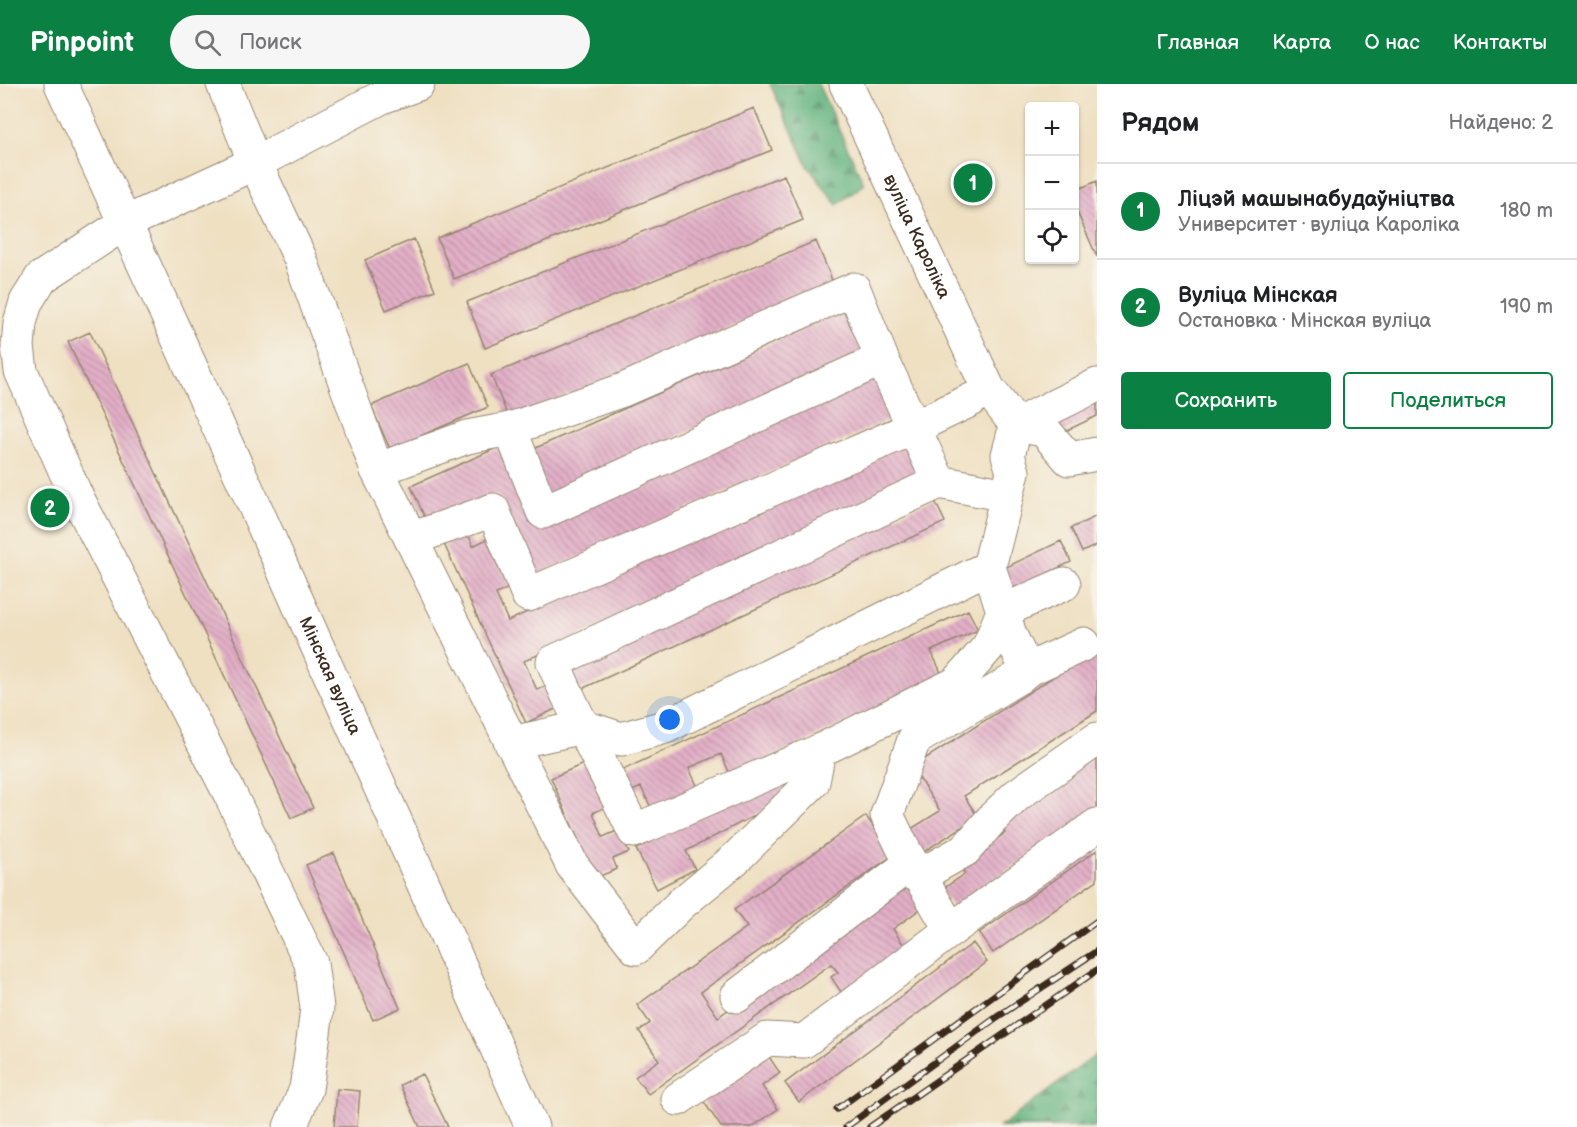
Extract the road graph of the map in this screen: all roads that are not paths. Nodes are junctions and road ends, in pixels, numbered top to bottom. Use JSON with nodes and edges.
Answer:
{"nodes":[{"id":1,"x":61,"y":84,"type":"edge"},
{"id":2,"x":223,"y":84,"type":"edge"},
{"id":3,"x":846,"y":84,"type":"edge"},
{"id":4,"x":395,"y":88,"type":"edge"},
{"id":5,"x":255,"y":162,"type":"junction"},
{"id":6,"x":125,"y":223,"type":"junction"},
{"id":7,"x":882,"y":359,"type":"junction"},
{"id":8,"x":1097,"y":385,"type":"edge"},
{"id":9,"x":979,"y":394,"type":"junction"},
{"id":10,"x":1016,"y":425,"type":"junction"},
{"id":11,"x":913,"y":428,"type":"junction"},
{"id":12,"x":510,"y":429,"type":"junction"},
{"id":13,"x":1097,"y":454,"type":"edge"},
{"id":14,"x":377,"y":470,"type":"junction"},
{"id":15,"x":939,"y":482,"type":"junction"},
{"id":16,"x":1006,"y":495,"type":"junction"},
{"id":17,"x":411,"y":539,"type":"junction"},
{"id":18,"x":989,"y":567,"type":"junction"},
{"id":19,"x":1064,"y":584,"type":"dead end"},
{"id":20,"x":1003,"y":611,"type":"junction"},
{"id":21,"x":1084,"y":644,"type":"dead end"},
{"id":22,"x":1027,"y":670,"type":"junction"},
{"id":23,"x":934,"y":696,"type":"junction"},
{"id":24,"x":584,"y":727,"type":"junction"},
{"id":25,"x":1097,"y":739,"type":"edge"},
{"id":26,"x":914,"y":740,"type":"junction"},
{"id":27,"x":511,"y":743,"type":"junction"},
{"id":28,"x":819,"y":751,"type":"junction"},
{"id":29,"x":1097,"y":825,"type":"edge"},
{"id":30,"x":919,"y":876,"type":"junction"},
{"id":31,"x":951,"y":930,"type":"junction"},
{"id":32,"x":737,"y":996,"type":"dead end"},
{"id":33,"x":678,"y":1099,"type":"dead end"},
{"id":34,"x":290,"y":1127,"type":"edge"},
{"id":35,"x":532,"y":1127,"type":"edge"}],
"edges":[{"from":1,"to":6,"type":"street","name":"Мінская вуліца"},
{"from":2,"to":5,"type":"street"},
{"from":3,"to":9,"type":"street","name":"вуліца Кароліка"},
{"from":4,"to":5,"type":"street"},
{"from":5,"to":6,"type":"street"},
{"from":5,"to":14,"type":"street"},
{"from":6,"to":34,"type":"street"},
{"from":6,"to":35,"type":"street","name":"Мінская вуліца"},
{"from":7,"to":11,"type":"street"},
{"from":7,"to":12,"type":"street"},
{"from":7,"to":12,"type":"street"},
{"from":8,"to":10,"type":"street"},
{"from":9,"to":10,"type":"street","name":"вуліца Кароліка"},
{"from":9,"to":11,"type":"street"},
{"from":10,"to":13,"type":"street"},
{"from":10,"to":16,"type":"street"},
{"from":11,"to":15,"type":"street"},
{"from":11,"to":17,"type":"street"},
{"from":12,"to":14,"type":"street"},
{"from":14,"to":17,"type":"street"},
{"from":15,"to":16,"type":"street"},
{"from":15,"to":24,"type":"street"},
{"from":16,"to":18,"type":"street"},
{"from":17,"to":27,"type":"street"},
{"from":18,"to":20,"type":"street"},
{"from":18,"to":24,"type":"street"},
{"from":19,"to":20,"type":"street"},
{"from":20,"to":22,"type":"street"},
{"from":20,"to":23,"type":"street"},
{"from":21,"to":22,"type":"street"},
{"from":22,"to":26,"type":"street"},
{"from":23,"to":26,"type":"street"},
{"from":23,"to":28,"type":"street"},
{"from":24,"to":27,"type":"street"},
{"from":24,"to":28,"type":"street"},
{"from":25,"to":30,"type":"street"},
{"from":26,"to":30,"type":"street"},
{"from":27,"to":28,"type":"street"},
{"from":29,"to":31,"type":"street"},
{"from":30,"to":31,"type":"street"},
{"from":30,"to":32,"type":"street"},
{"from":31,"to":33,"type":"street"}]}
